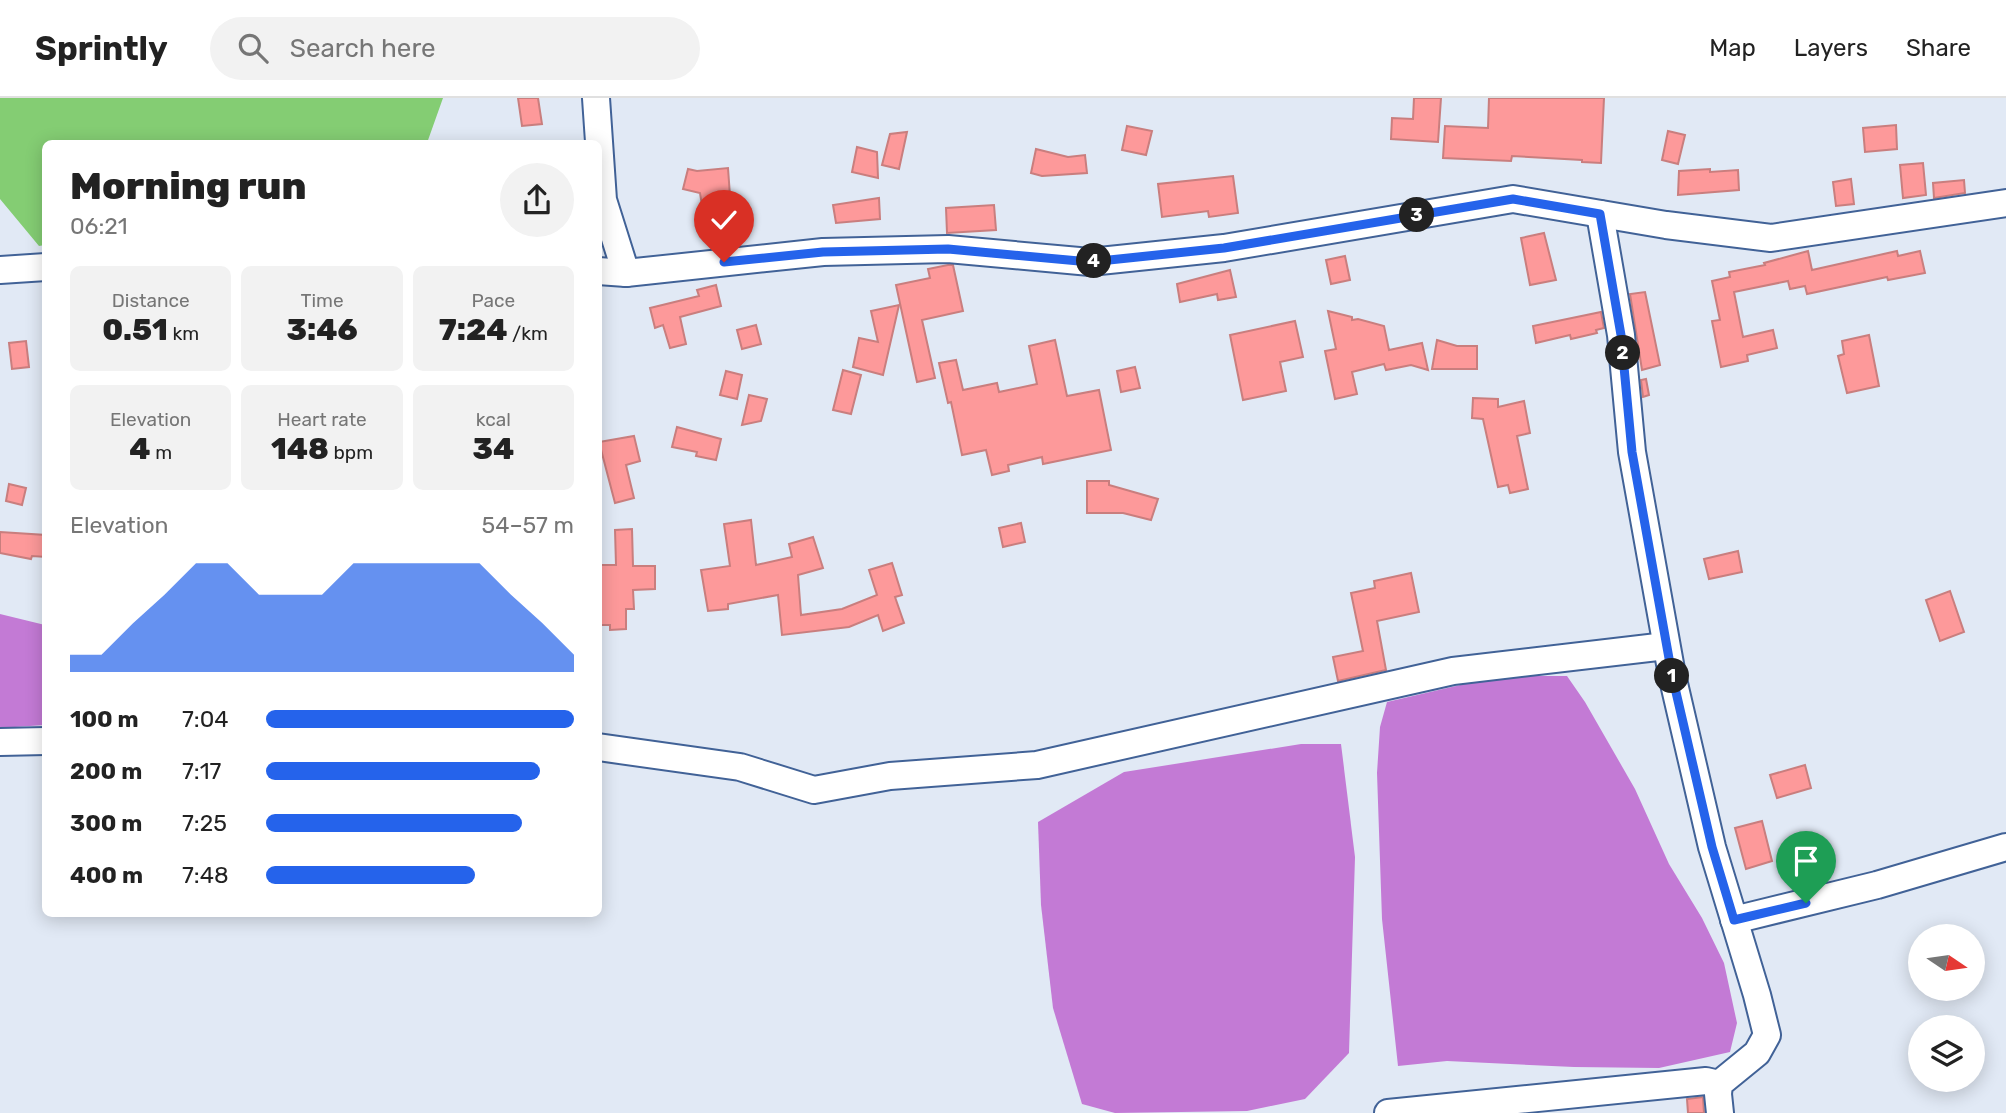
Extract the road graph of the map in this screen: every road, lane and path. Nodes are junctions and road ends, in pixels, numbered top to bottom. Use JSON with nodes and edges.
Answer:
{"nodes":[{"id":1,"x":596,"y":98,"type":"edge"},
{"id":2,"x":599,"y":140,"type":"edge"},
{"id":3,"x":602,"y":185,"type":"edge"},
{"id":4,"x":2006,"y":203,"type":"edge"},
{"id":5,"x":1600,"y":214,"type":"junction"},
{"id":6,"x":42,"y":267,"type":"edge"},
{"id":7,"x":0,"y":270,"type":"edge"},
{"id":8,"x":602,"y":271,"type":"edge"},
{"id":9,"x":626,"y":273,"type":"junction"},
{"id":10,"x":1667,"y":646,"type":"junction"},
{"id":11,"x":42,"y":741,"type":"edge"},
{"id":12,"x":0,"y":742,"type":"edge"},
{"id":13,"x":602,"y":748,"type":"edge"},
{"id":14,"x":2006,"y":847,"type":"edge"},
{"id":15,"x":1734,"y":920,"type":"junction"},
{"id":16,"x":1719,"y":1084,"type":"junction"},
{"id":17,"x":1388,"y":1113,"type":"edge"},
{"id":18,"x":1720,"y":1113,"type":"edge"}],
"edges":[{"from":1,"to":2,"type":"street"},
{"from":3,"to":9,"type":"street"},
{"from":4,"to":5,"type":"street"},
{"from":5,"to":9,"type":"street"},
{"from":5,"to":10,"type":"street"},
{"from":6,"to":7,"type":"street"},
{"from":8,"to":9,"type":"street"},
{"from":10,"to":13,"type":"street"},
{"from":10,"to":15,"type":"street"},
{"from":11,"to":12,"type":"street"},
{"from":14,"to":15,"type":"street"},
{"from":15,"to":16,"type":"street"},
{"from":16,"to":17,"type":"street"},
{"from":16,"to":18,"type":"street"}]}
